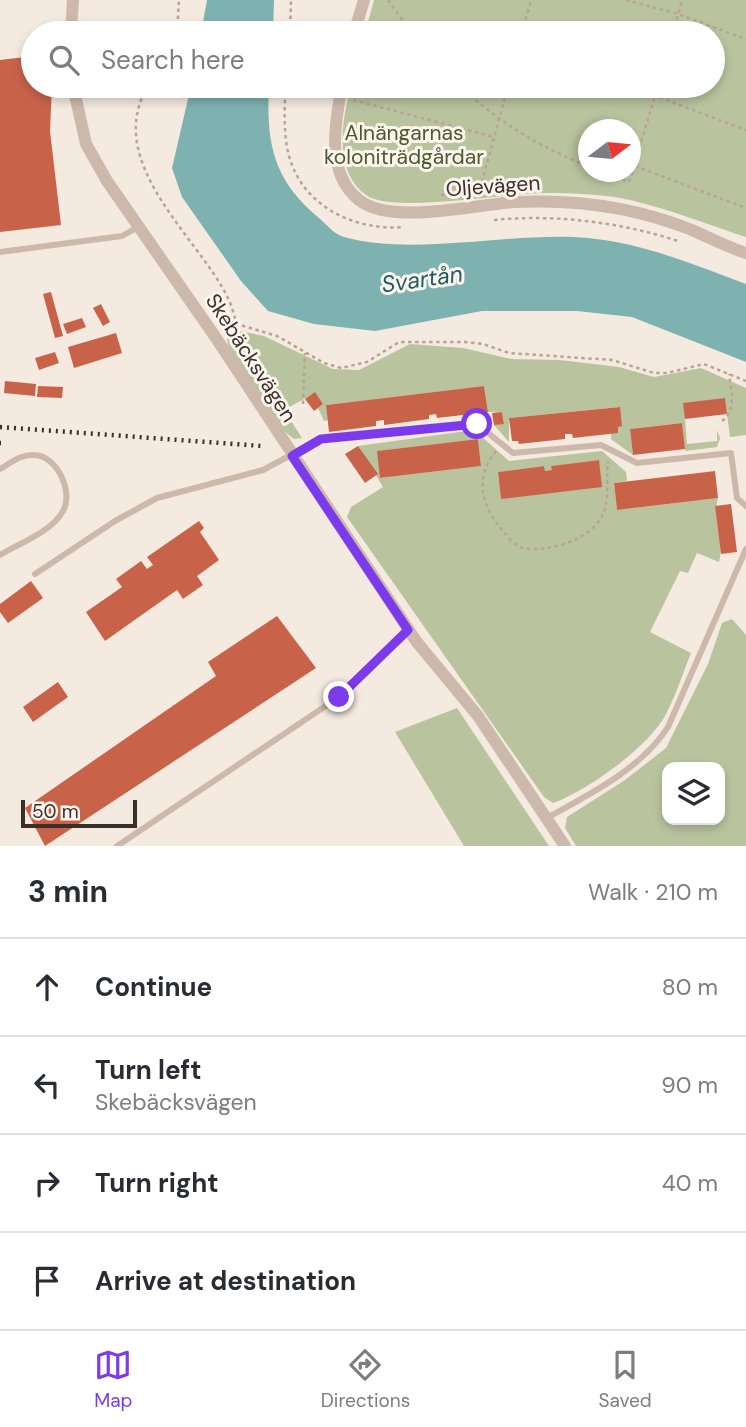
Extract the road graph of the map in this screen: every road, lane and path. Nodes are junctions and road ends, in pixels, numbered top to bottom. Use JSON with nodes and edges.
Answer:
{"nodes":[{"id":1,"x":73,"y":0,"type":"edge"},
{"id":2,"x":179,"y":0,"type":"edge"},
{"id":3,"x":291,"y":0,"type":"edge"},
{"id":4,"x":365,"y":0,"type":"edge"},
{"id":5,"x":388,"y":0,"type":"edge"},
{"id":6,"x":531,"y":0,"type":"edge"},
{"id":7,"x":626,"y":0,"type":"edge"},
{"id":8,"x":682,"y":0,"type":"edge"},
{"id":9,"x":678,"y":15,"type":"junction"},
{"id":10,"x":72,"y":21,"type":"edge"},
{"id":11,"x":178,"y":21,"type":"edge"},
{"id":12,"x":290,"y":21,"type":"edge"},
{"id":13,"x":359,"y":21,"type":"edge"},
{"id":14,"x":403,"y":21,"type":"edge"},
{"id":15,"x":525,"y":21,"type":"edge"},
{"id":16,"x":676,"y":21,"type":"edge"},
{"id":17,"x":695,"y":21,"type":"edge"},
{"id":18,"x":725,"y":32,"type":"edge"},
{"id":19,"x":746,"y":39,"type":"edge"},
{"id":20,"x":76,"y":98,"type":"edge"},
{"id":21,"x":143,"y":98,"type":"edge"},
{"id":22,"x":340,"y":98,"type":"edge"},
{"id":23,"x":354,"y":98,"type":"edge"},
{"id":24,"x":475,"y":98,"type":"edge"},
{"id":25,"x":505,"y":98,"type":"edge"},
{"id":26,"x":655,"y":98,"type":"edge"},
{"id":27,"x":661,"y":98,"type":"edge"},
{"id":28,"x":499,"y":118,"type":"junction"},
{"id":29,"x":746,"y":130,"type":"edge"},
{"id":30,"x":494,"y":137,"type":"junction"},
{"id":31,"x":641,"y":143,"type":"edge"},
{"id":32,"x":578,"y":161,"type":"edge"},
{"id":33,"x":641,"y":168,"type":"edge"},
{"id":34,"x":480,"y":190,"type":"junction"},
{"id":35,"x":439,"y":196,"type":"dead end"},
{"id":36,"x":476,"y":205,"type":"junction"},
{"id":37,"x":746,"y":208,"type":"edge"},
{"id":38,"x":138,"y":228,"type":"junction"},
{"id":39,"x":634,"y":229,"type":"dead end"},
{"id":40,"x":683,"y":243,"type":"dead end"},
{"id":41,"x":0,"y":252,"type":"edge"},
{"id":42,"x":746,"y":253,"type":"edge"},
{"id":43,"x":305,"y":352,"type":"junction"},
{"id":44,"x":729,"y":374,"type":"junction"},
{"id":45,"x":746,"y":382,"type":"edge"},
{"id":46,"x":303,"y":404,"type":"dead end"},
{"id":47,"x":722,"y":421,"type":"dead end"},
{"id":48,"x":500,"y":446,"type":"junction"},
{"id":49,"x":611,"y":449,"type":"junction"},
{"id":50,"x":292,"y":456,"type":"junction"},
{"id":51,"x":0,"y":469,"type":"edge"},
{"id":52,"x":746,"y":506,"type":"edge"},
{"id":53,"x":746,"y":549,"type":"edge"},
{"id":54,"x":0,"y":555,"type":"edge"},
{"id":55,"x":35,"y":574,"type":"dead end"},
{"id":56,"x":408,"y":630,"type":"junction"},
{"id":57,"x":547,"y":818,"type":"junction"},
{"id":58,"x":117,"y":846,"type":"edge"},
{"id":59,"x":565,"y":846,"type":"edge"}],
"edges":[{"from":1,"to":10,"type":"street"},
{"from":2,"to":11,"type":"path"},
{"from":3,"to":12,"type":"path"},
{"from":4,"to":13,"type":"street"},
{"from":5,"to":14,"type":"path"},
{"from":6,"to":15,"type":"path"},
{"from":7,"to":9,"type":"path"},
{"from":8,"to":9,"type":"path"},
{"from":9,"to":16,"type":"path"},
{"from":9,"to":17,"type":"path"},
{"from":18,"to":19,"type":"path"},
{"from":20,"to":38,"type":"street","name":"Skebäcksvägen"},
{"from":21,"to":43,"type":"path"},
{"from":22,"to":36,"type":"street","name":"Oljevägen"},
{"from":23,"to":30,"type":"path"},
{"from":24,"to":28,"type":"path"},
{"from":25,"to":28,"type":"path"},
{"from":26,"to":31,"type":"path"},
{"from":27,"to":29,"type":"path"},
{"from":28,"to":30,"type":"path"},
{"from":28,"to":32,"type":"path"},
{"from":30,"to":34,"type":"path"},
{"from":33,"to":37,"type":"path"},
{"from":34,"to":35,"type":"path"},
{"from":34,"to":36,"type":"path"},
{"from":36,"to":42,"type":"street","name":"Oljevägen"},
{"from":38,"to":41,"type":"lane"},
{"from":38,"to":50,"type":"street","name":"Skebäcksvägen"},
{"from":39,"to":40,"type":"path"},
{"from":43,"to":44,"type":"path"},
{"from":43,"to":46,"type":"path"},
{"from":44,"to":45,"type":"path"},
{"from":44,"to":47,"type":"path"},
{"from":48,"to":49,"type":"lane"},
{"from":48,"to":49,"type":"path"},
{"from":48,"to":50,"type":"lane"},
{"from":49,"to":52,"type":"lane"},
{"from":50,"to":55,"type":"lane"},
{"from":50,"to":56,"type":"street","name":"Skebäcksvägen"},
{"from":51,"to":54,"type":"lane"},
{"from":53,"to":57,"type":"lane"},
{"from":56,"to":57,"type":"street","name":"Skebäcksvägen"},
{"from":56,"to":58,"type":"lane"},
{"from":57,"to":59,"type":"street","name":"Skebäcksvägen"}]}
